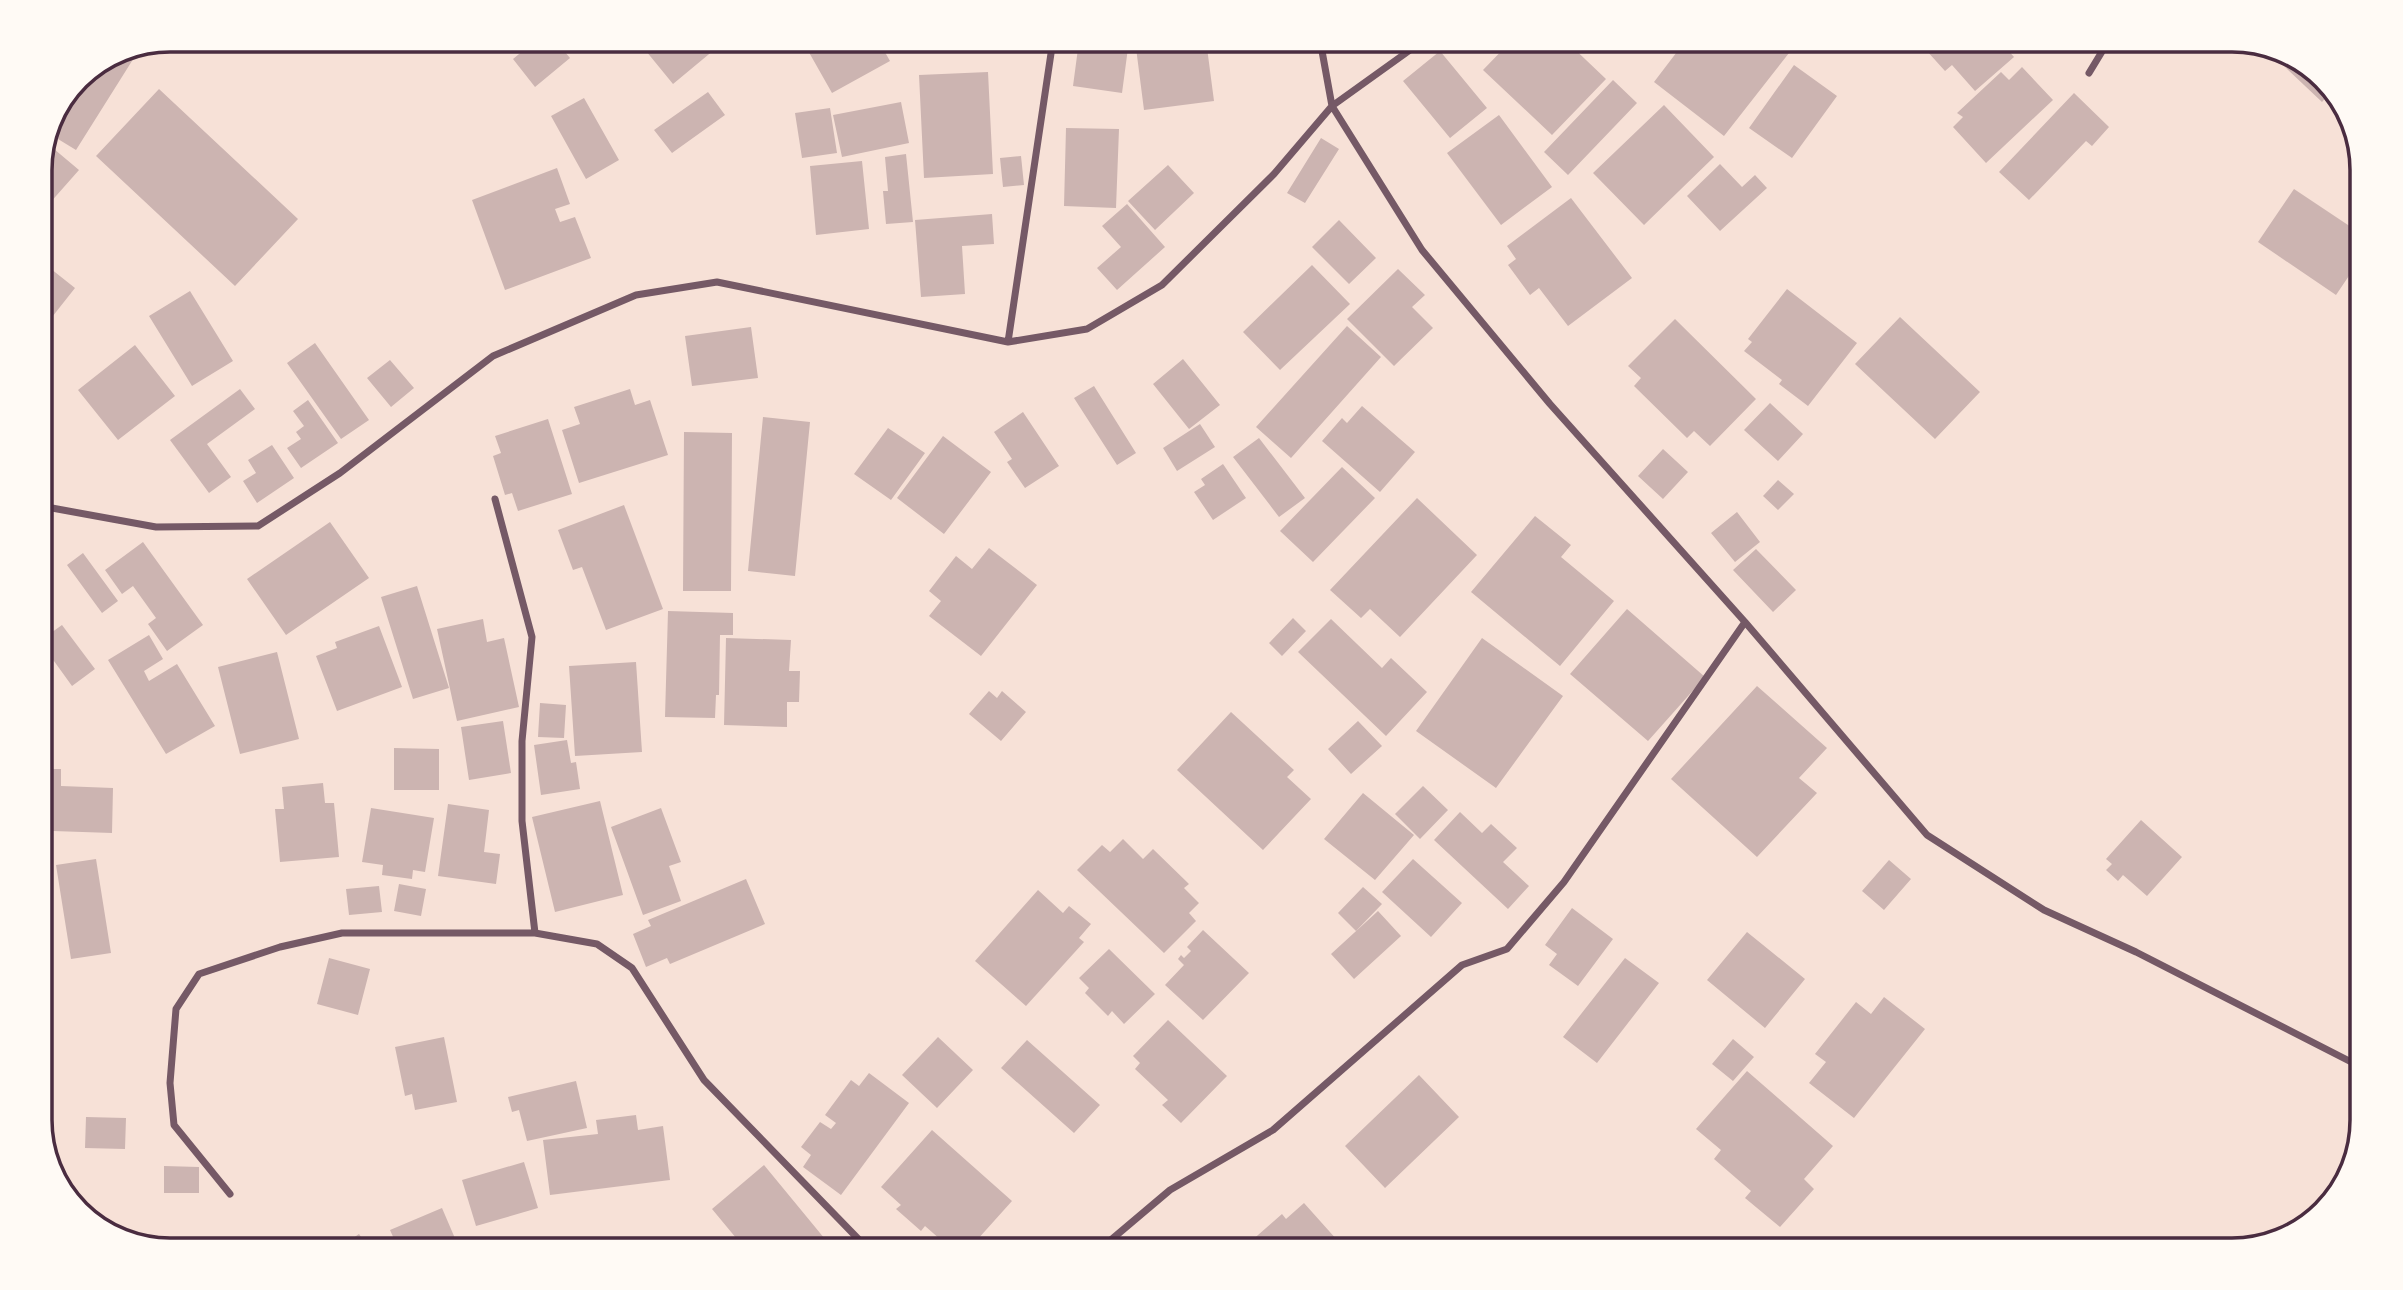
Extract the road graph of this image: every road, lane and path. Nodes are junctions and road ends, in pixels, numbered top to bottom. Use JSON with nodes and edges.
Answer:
{"nodes":[{"id":1,"x":1051,"y":52,"type":"edge"},
{"id":2,"x":1322,"y":52,"type":"edge"},
{"id":3,"x":1407,"y":52,"type":"edge"},
{"id":4,"x":2102,"y":52,"type":"edge"},
{"id":5,"x":2089,"y":73,"type":"dead end"},
{"id":6,"x":1332,"y":106,"type":"junction"},
{"id":7,"x":1008,"y":341,"type":"junction"},
{"id":8,"x":495,"y":499,"type":"dead end"},
{"id":9,"x":53,"y":508,"type":"edge"},
{"id":10,"x":1745,"y":622,"type":"junction"},
{"id":11,"x":535,"y":933,"type":"junction"},
{"id":12,"x":2350,"y":1060,"type":"edge"},
{"id":13,"x":230,"y":1194,"type":"dead end"},
{"id":14,"x":857,"y":1238,"type":"edge"},
{"id":15,"x":1114,"y":1238,"type":"edge"}],
"edges":[{"from":1,"to":7,"type":"street"},
{"from":2,"to":6,"type":"street"},
{"from":3,"to":6,"type":"street"},
{"from":4,"to":5,"type":"street"},
{"from":6,"to":7,"type":"street"},
{"from":6,"to":10,"type":"street"},
{"from":7,"to":9,"type":"street"},
{"from":8,"to":11,"type":"street"},
{"from":10,"to":12,"type":"street"},
{"from":10,"to":15,"type":"street"},
{"from":11,"to":13,"type":"street"},
{"from":11,"to":14,"type":"street"}]}
